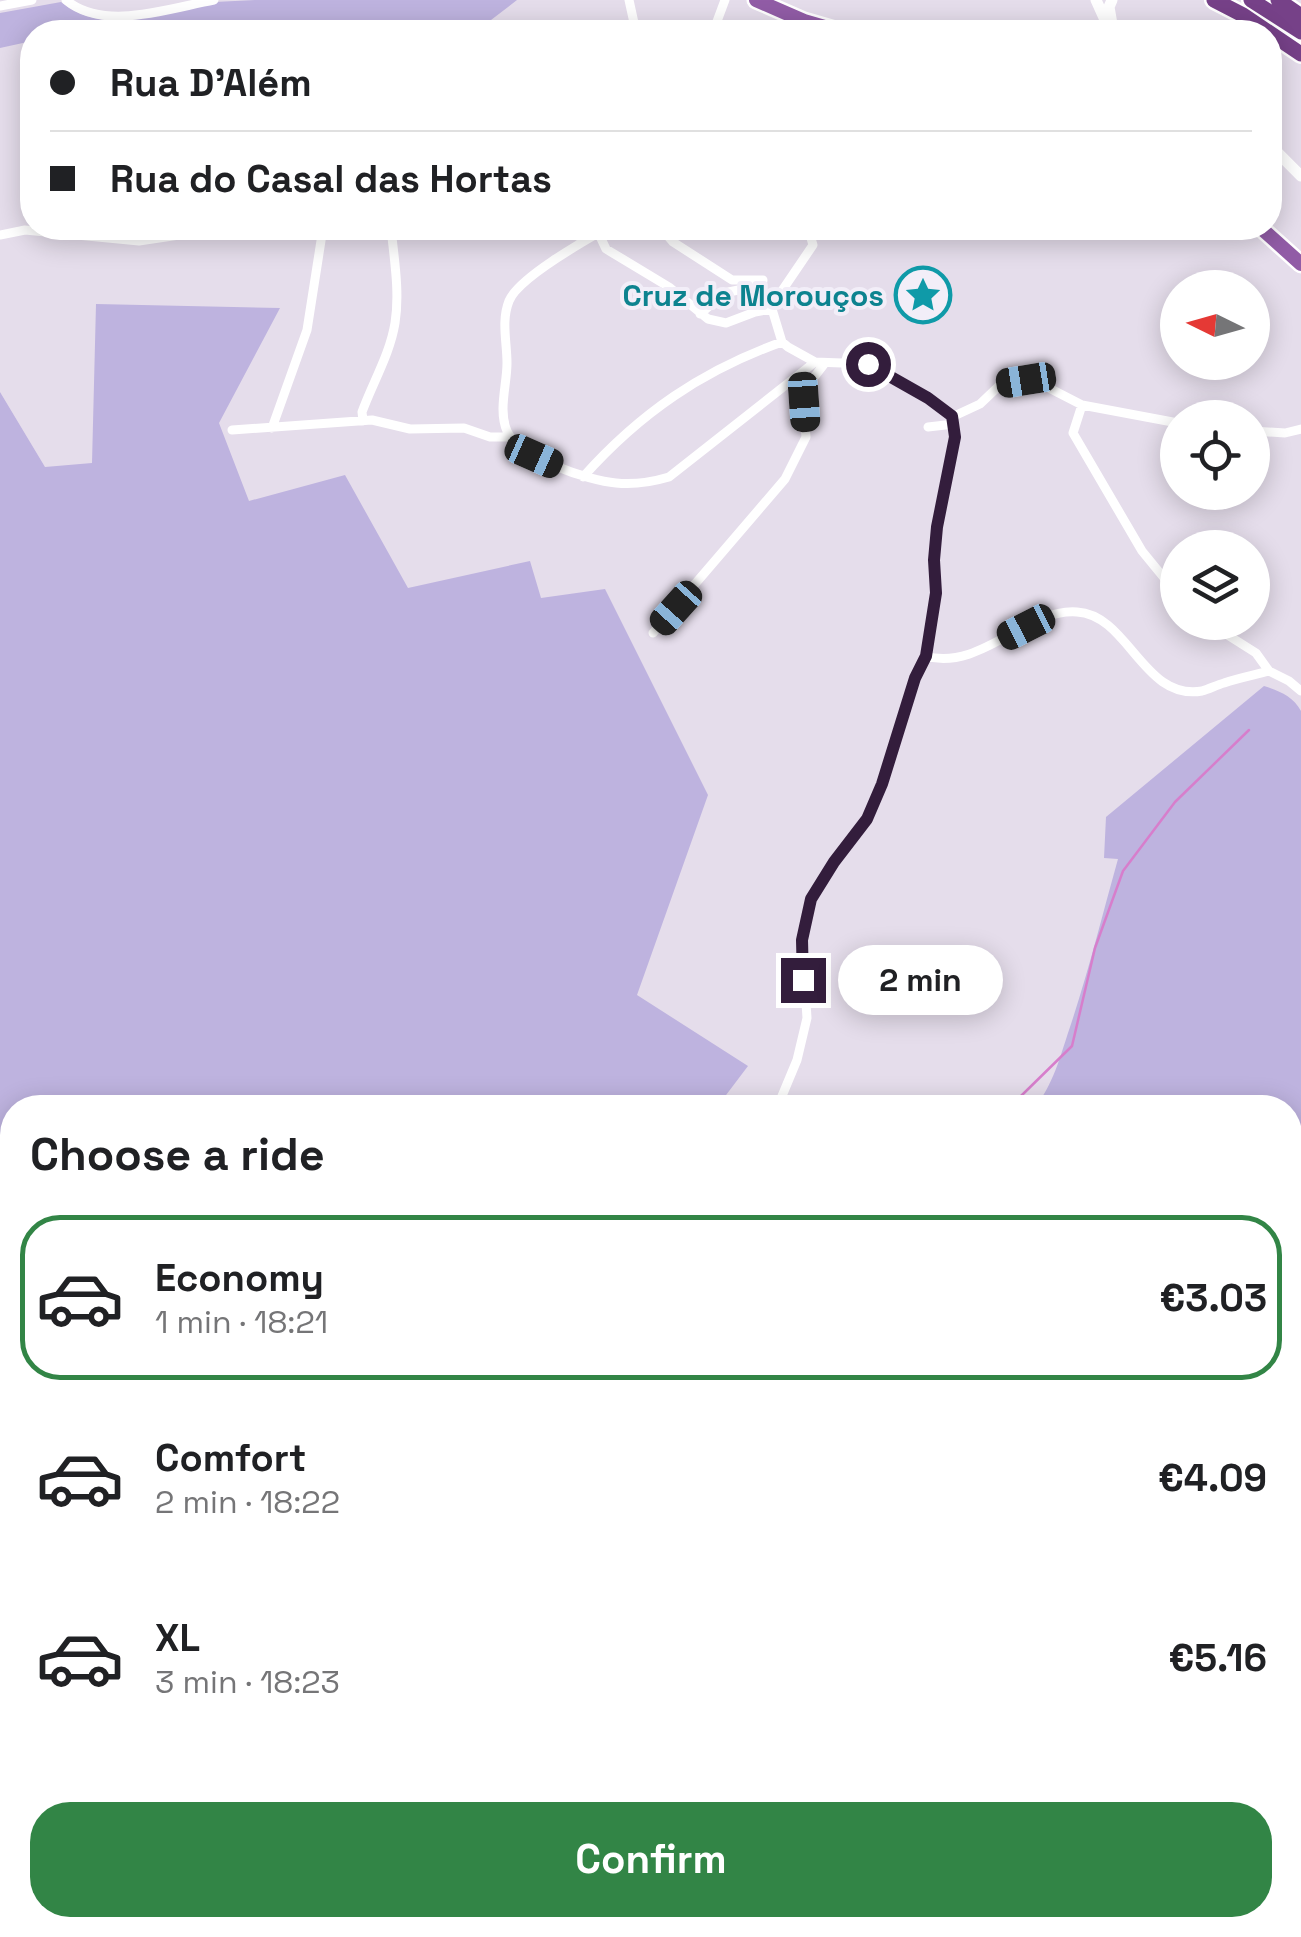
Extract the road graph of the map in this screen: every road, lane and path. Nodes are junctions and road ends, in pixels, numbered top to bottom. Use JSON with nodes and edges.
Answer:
{"nodes":[{"id":1,"x":32,"y":0,"type":"edge"},
{"id":2,"x":66,"y":0,"type":"edge"},
{"id":3,"x":214,"y":0,"type":"edge"},
{"id":4,"x":1214,"y":0,"type":"edge"},
{"id":5,"x":1278,"y":0,"type":"edge"},
{"id":6,"x":761,"y":1,"type":"edge"},
{"id":7,"x":1254,"y":1,"type":"edge"},
{"id":8,"x":0,"y":6,"type":"edge"},
{"id":9,"x":1301,"y":16,"type":"edge"},
{"id":10,"x":802,"y":20,"type":"edge"},
{"id":11,"x":1250,"y":20,"type":"edge"},
{"id":12,"x":1301,"y":32,"type":"edge"},
{"id":13,"x":1282,"y":158,"type":"edge"},
{"id":14,"x":1301,"y":176,"type":"edge"},
{"id":15,"x":120,"y":240,"type":"edge"},
{"id":16,"x":151,"y":240,"type":"edge"},
{"id":17,"x":321,"y":240,"type":"edge"},
{"id":18,"x":392,"y":240,"type":"edge"},
{"id":19,"x":586,"y":240,"type":"edge"},
{"id":20,"x":602,"y":240,"type":"edge"},
{"id":21,"x":671,"y":240,"type":"edge"},
{"id":22,"x":812,"y":240,"type":"edge"},
{"id":23,"x":1274,"y":240,"type":"edge"},
{"id":24,"x":1301,"y":264,"type":"edge"},
{"id":25,"x":772,"y":309,"type":"junction"},
{"id":26,"x":700,"y":314,"type":"junction"},
{"id":27,"x":782,"y":342,"type":"junction"},
{"id":28,"x":820,"y":362,"type":"junction"},
{"id":29,"x":1082,"y":405,"type":"junction"},
{"id":30,"x":953,"y":420,"type":"junction"},
{"id":31,"x":1160,"y":420,"type":"edge"},
{"id":32,"x":362,"y":421,"type":"junction"},
{"id":33,"x":928,"y":427,"type":"dead end"},
{"id":34,"x":272,"y":428,"type":"junction"},
{"id":35,"x":1301,"y":429,"type":"edge"},
{"id":36,"x":232,"y":430,"type":"dead end"},
{"id":37,"x":1270,"y":432,"type":"edge"},
{"id":38,"x":509,"y":437,"type":"junction"},
{"id":39,"x":584,"y":476,"type":"junction"},
{"id":40,"x":1160,"y":573,"type":"edge"},
{"id":41,"x":653,"y":634,"type":"dead end"},
{"id":42,"x":1235,"y":640,"type":"edge"},
{"id":43,"x":926,"y":656,"type":"junction"},
{"id":44,"x":1269,"y":671,"type":"junction"},
{"id":45,"x":1301,"y":691,"type":"edge"},
{"id":46,"x":782,"y":1095,"type":"edge"}],
"edges":[{"from":1,"to":8,"type":"street"},
{"from":2,"to":3,"type":"street"},
{"from":4,"to":11,"type":"highway"},
{"from":5,"to":9,"type":"highway"},
{"from":6,"to":10,"type":"main road"},
{"from":7,"to":12,"type":"highway"},
{"from":13,"to":14,"type":"street"},
{"from":15,"to":16,"type":"street"},
{"from":17,"to":34,"type":"street"},
{"from":18,"to":32,"type":"street"},
{"from":19,"to":38,"type":"street"},
{"from":20,"to":26,"type":"street"},
{"from":21,"to":26,"type":"street"},
{"from":22,"to":25,"type":"street"},
{"from":23,"to":24,"type":"main road"},
{"from":25,"to":26,"type":"street"},
{"from":25,"to":27,"type":"street"},
{"from":27,"to":28,"type":"street"},
{"from":27,"to":39,"type":"street"},
{"from":28,"to":30,"type":"street"},
{"from":28,"to":39,"type":"street"},
{"from":28,"to":41,"type":"street"},
{"from":29,"to":30,"type":"street"},
{"from":29,"to":31,"type":"street"},
{"from":29,"to":40,"type":"street"},
{"from":30,"to":33,"type":"street"},
{"from":30,"to":43,"type":"street"},
{"from":32,"to":34,"type":"street"},
{"from":32,"to":38,"type":"street"},
{"from":34,"to":36,"type":"street"},
{"from":35,"to":37,"type":"street"},
{"from":38,"to":39,"type":"street"},
{"from":42,"to":44,"type":"street"},
{"from":43,"to":44,"type":"street"},
{"from":43,"to":46,"type":"street"},
{"from":44,"to":45,"type":"street"}]}
